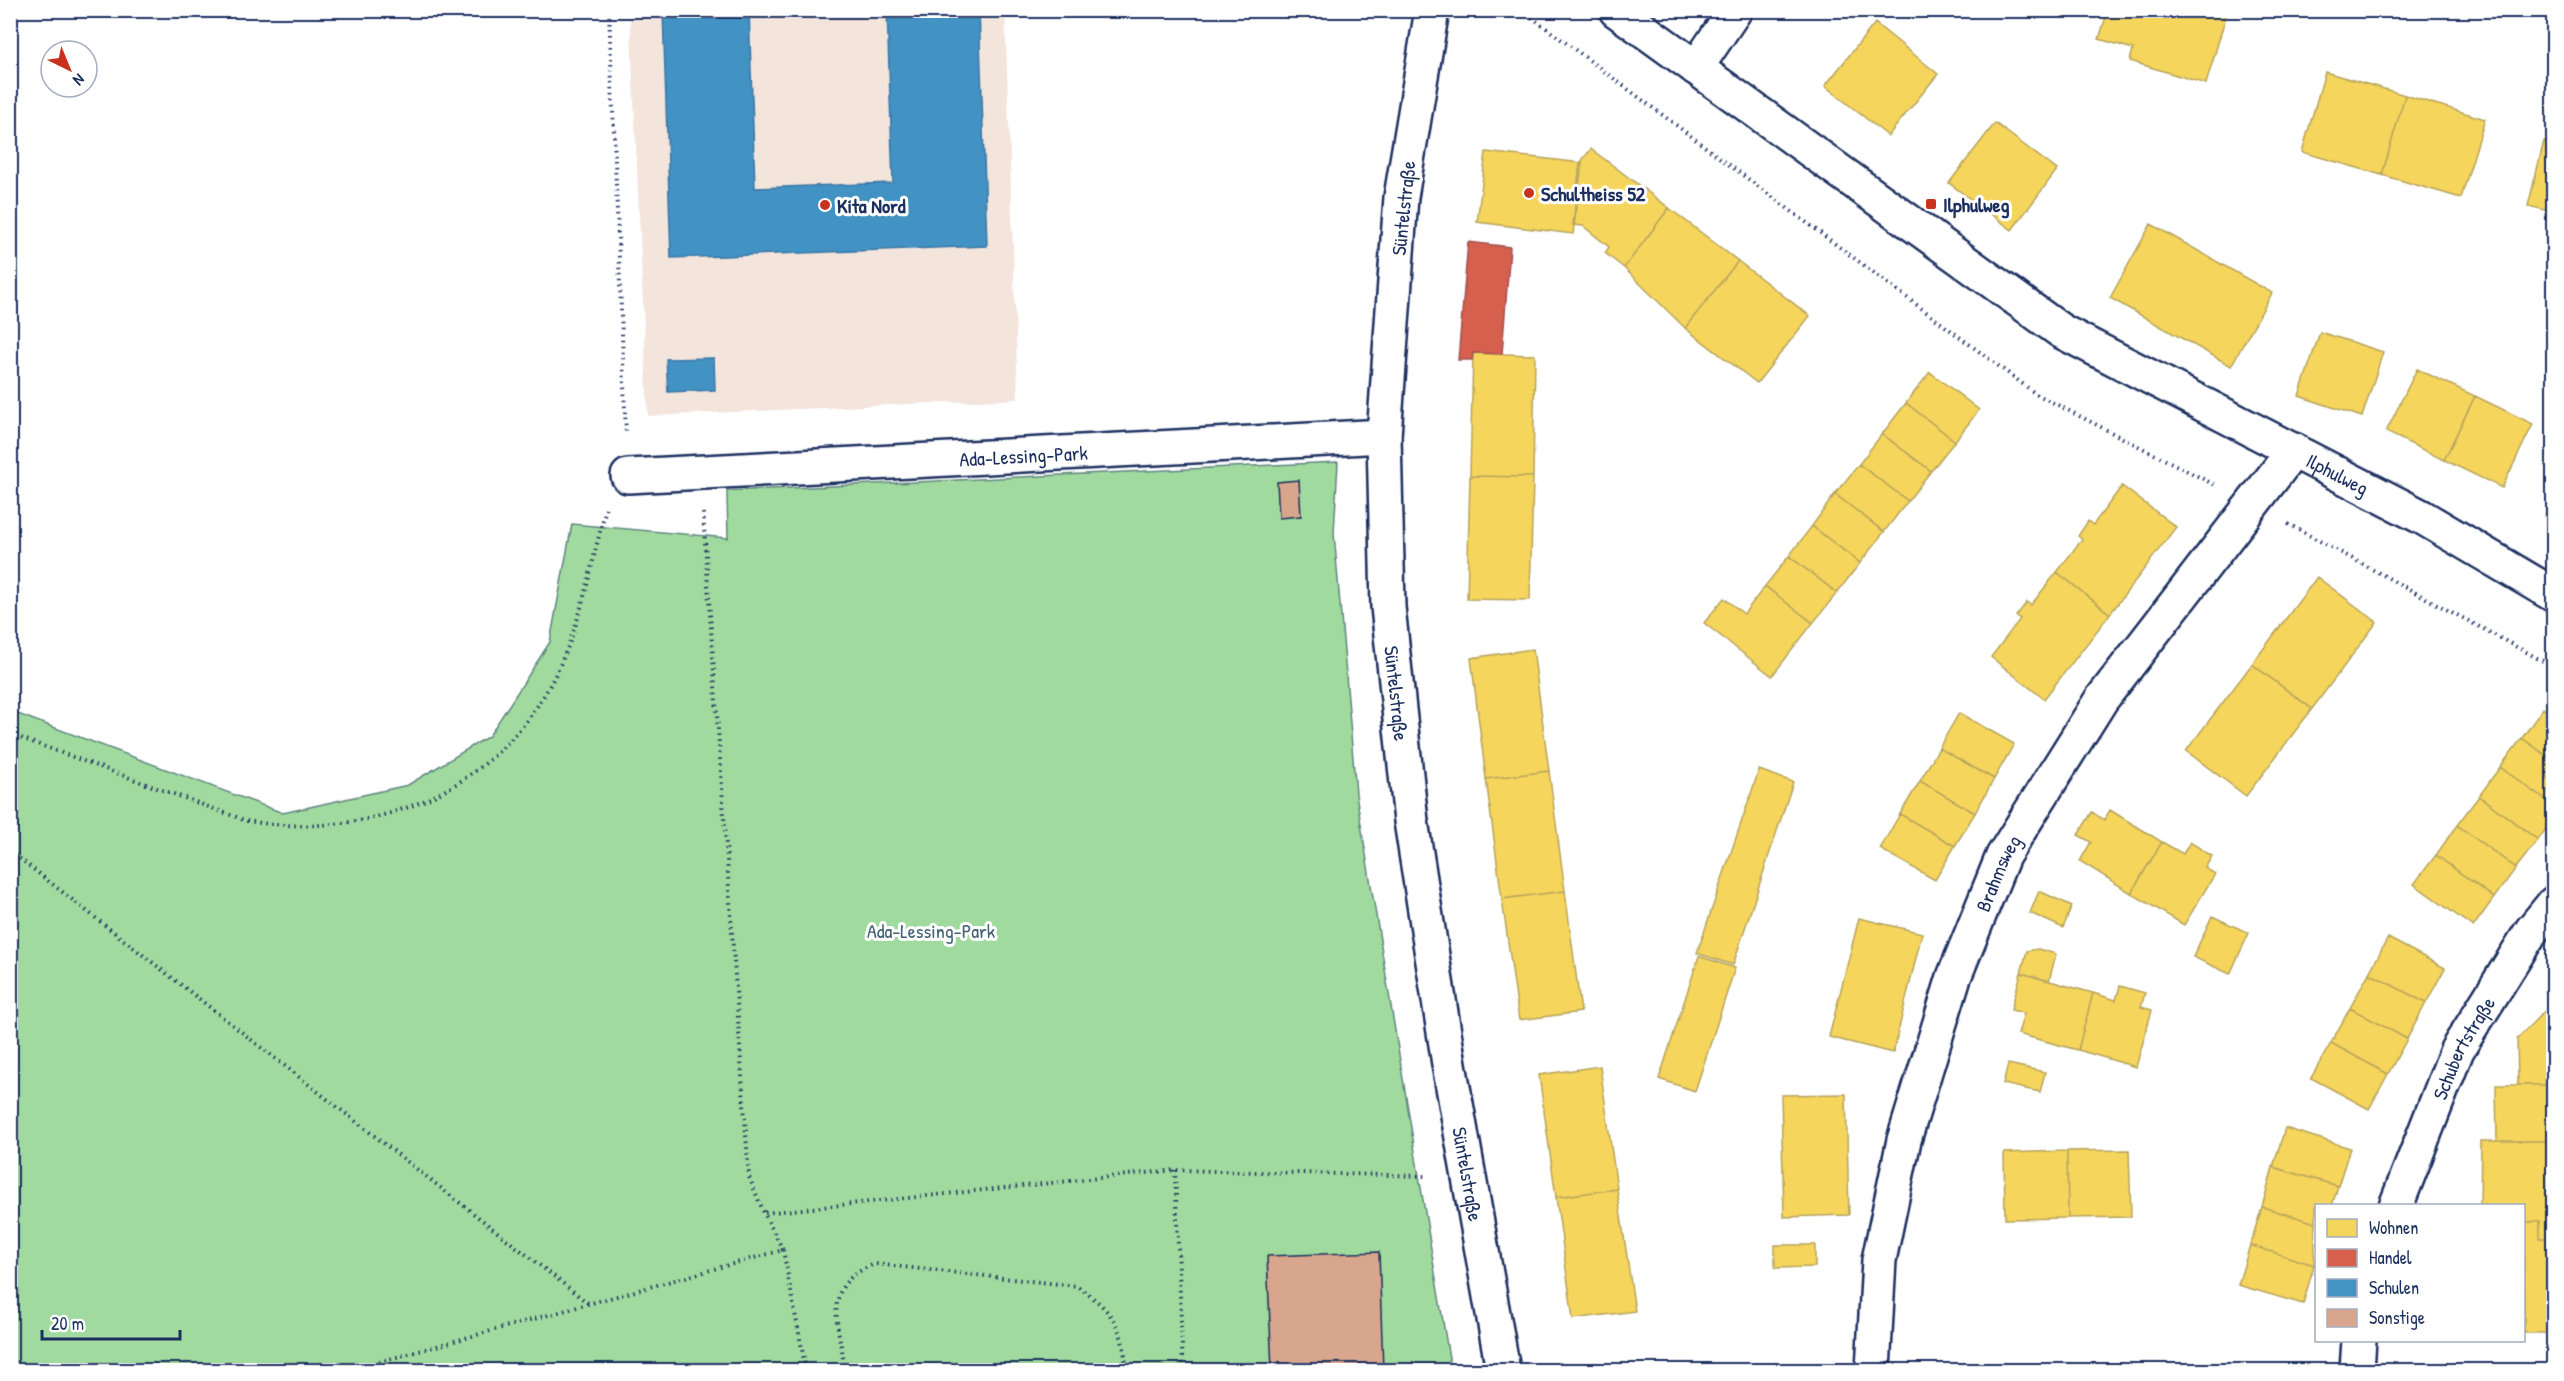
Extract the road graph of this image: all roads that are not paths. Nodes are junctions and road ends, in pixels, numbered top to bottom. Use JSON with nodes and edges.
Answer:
{"nodes":[{"id":1,"x":1432,"y":10,"type":"edge"},
{"id":2,"x":1616,"y":10,"type":"edge"},
{"id":3,"x":1735,"y":10,"type":"edge"},
{"id":4,"x":1696,"y":68,"type":"junction"},
{"id":5,"x":1384,"y":436,"type":"junction"},
{"id":6,"x":2294,"y":450,"type":"junction"},
{"id":7,"x":628,"y":476,"type":"road end"},
{"id":8,"x":2553,"y":596,"type":"edge"},
{"id":9,"x":2553,"y":903,"type":"edge"},
{"id":10,"x":2397,"y":1204,"type":"edge"},
{"id":11,"x":2360,"y":1342,"type":"edge"},
{"id":12,"x":1503,"y":1371,"type":"edge"},
{"id":13,"x":1873,"y":1371,"type":"edge"},
{"id":14,"x":2357,"y":1371,"type":"edge"}],
"edges":[{"from":1,"to":5,"type":"street","name":"Süntelstraße"},
{"from":2,"to":4,"type":"street","name":"Ilphulweg"},
{"from":3,"to":4,"type":"street"},
{"from":4,"to":6,"type":"street","name":"Ilphulweg"},
{"from":5,"to":7,"type":"street","name":"Ada-Lessing-Park"},
{"from":5,"to":12,"type":"street","name":"Süntelstraße"},
{"from":6,"to":8,"type":"street","name":"Ilphulweg"},
{"from":6,"to":13,"type":"street","name":"Brahmsweg"},
{"from":9,"to":10,"type":"street","name":"Schubertstraße"},
{"from":11,"to":14,"type":"street"}]}
